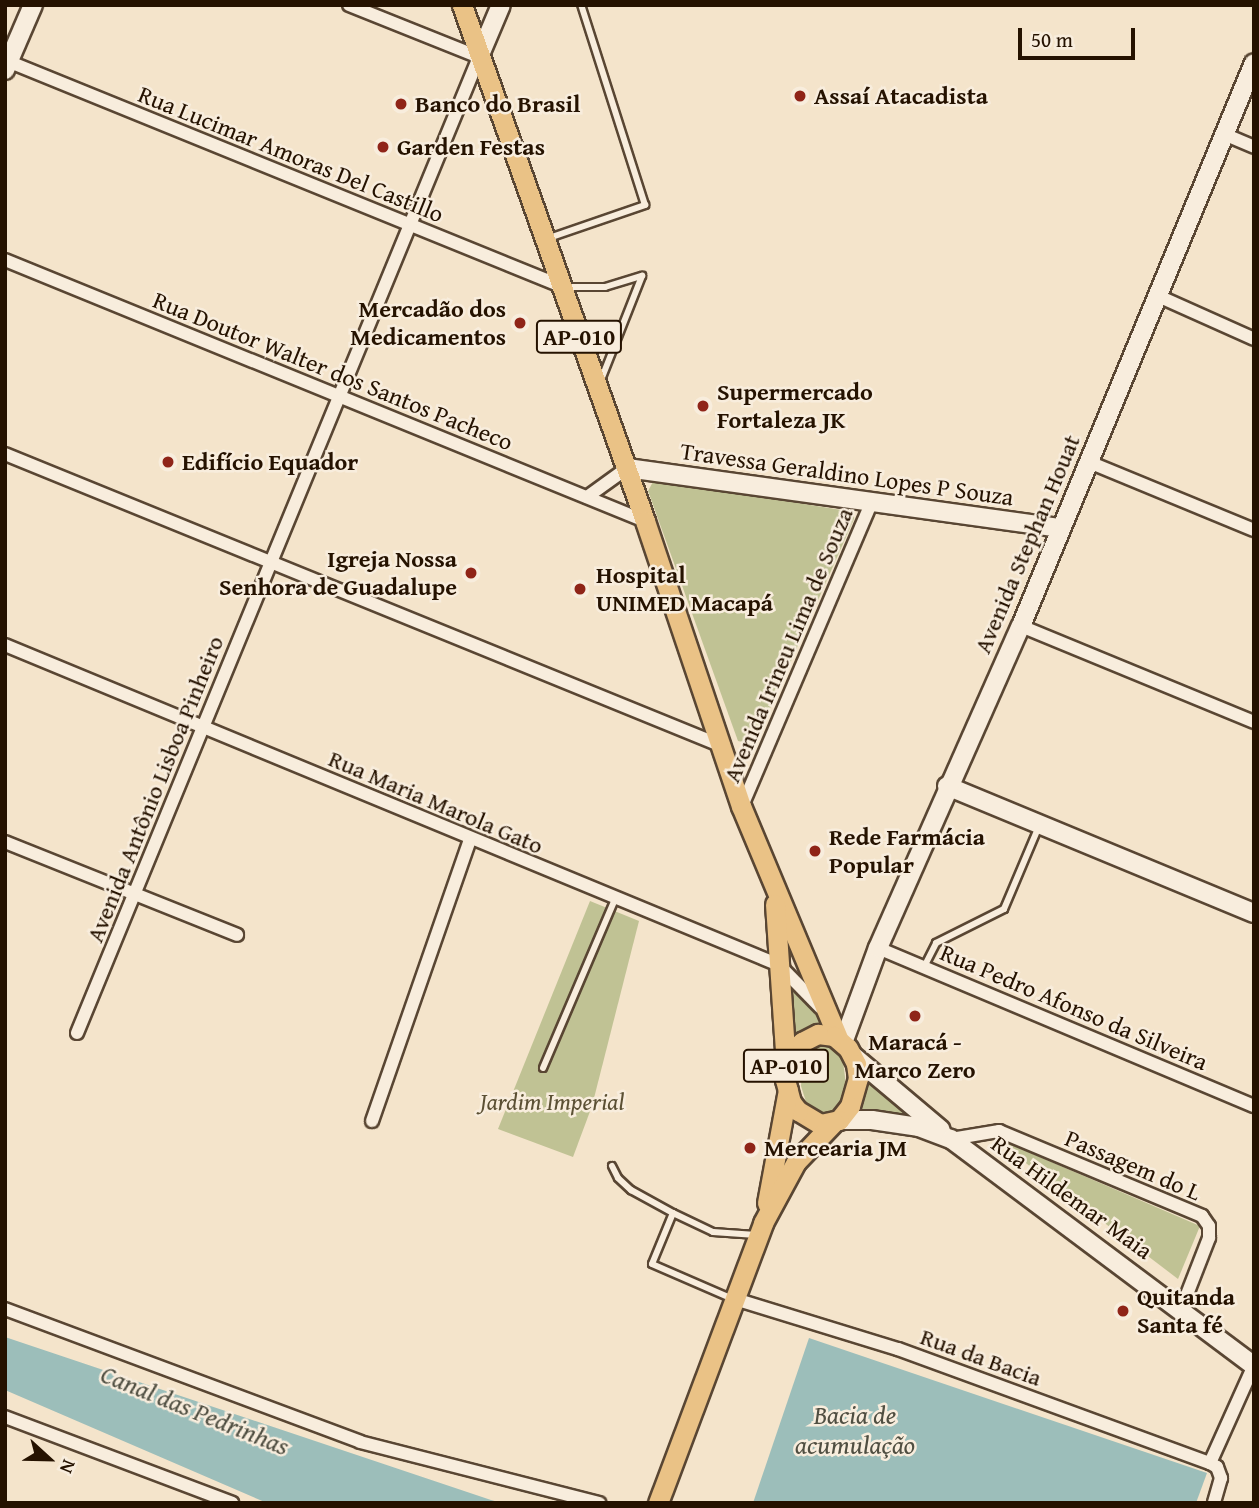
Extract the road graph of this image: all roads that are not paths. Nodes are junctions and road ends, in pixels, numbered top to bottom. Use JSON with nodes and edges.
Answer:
{"nodes":[{"id":1,"x":33,"y":5,"type":"edge"},
{"id":2,"x":349,"y":5,"type":"edge"},
{"id":3,"x":461,"y":5,"type":"edge"},
{"id":4,"x":500,"y":5,"type":"edge"},
{"id":5,"x":580,"y":5,"type":"edge"},
{"id":6,"x":479,"y":57,"type":"junction"},
{"id":7,"x":1254,"y":63,"type":"edge"},
{"id":8,"x":6,"y":64,"type":"edge"},
{"id":9,"x":1224,"y":134,"type":"junction"},
{"id":10,"x":1254,"y":147,"type":"edge"},
{"id":11,"x":410,"y":225,"type":"junction"},
{"id":12,"x":544,"y":239,"type":"junction"},
{"id":13,"x":5,"y":260,"type":"edge"},
{"id":14,"x":561,"y":286,"type":"junction"},
{"id":15,"x":1158,"y":296,"type":"junction"},
{"id":16,"x":1254,"y":339,"type":"edge"},
{"id":17,"x":598,"y":388,"type":"junction"},
{"id":18,"x":340,"y":396,"type":"junction"},
{"id":19,"x":5,"y":454,"type":"edge"},
{"id":20,"x":1089,"y":462,"type":"junction"},
{"id":21,"x":627,"y":468,"type":"junction"},
{"id":22,"x":587,"y":497,"type":"junction"},
{"id":23,"x":872,"y":501,"type":"junction"},
{"id":24,"x":645,"y":521,"type":"junction"},
{"id":25,"x":1061,"y":528,"type":"junction"},
{"id":26,"x":1254,"y":530,"type":"edge"},
{"id":27,"x":271,"y":562,"type":"junction"},
{"id":28,"x":1021,"y":626,"type":"junction"},
{"id":29,"x":5,"y":645,"type":"edge"},
{"id":30,"x":1254,"y":722,"type":"edge"},
{"id":31,"x":203,"y":727,"type":"junction"},
{"id":32,"x":720,"y":745,"type":"junction"},
{"id":33,"x":947,"y":786,"type":"junction"},
{"id":34,"x":741,"y":806,"type":"junction"},
{"id":35,"x":1040,"y":825,"type":"junction"},
{"id":36,"x":470,"y":839,"type":"junction"},
{"id":37,"x":5,"y":842,"type":"edge"},
{"id":38,"x":774,"y":889,"type":"junction"},
{"id":39,"x":134,"y":894,"type":"junction"},
{"id":40,"x":615,"y":899,"type":"junction"},
{"id":41,"x":1254,"y":913,"type":"edge"},
{"id":42,"x":237,"y":935,"type":"dead end"},
{"id":43,"x":878,"y":948,"type":"junction"},
{"id":44,"x":779,"y":965,"type":"junction"},
{"id":45,"x":924,"y":967,"type":"junction"},
{"id":46,"x":77,"y":1032,"type":"dead end"},
{"id":47,"x":842,"y":1040,"type":"junction"},
{"id":48,"x":786,"y":1067,"type":"junction"},
{"id":49,"x":543,"y":1068,"type":"dead end"},
{"id":50,"x":788,"y":1090,"type":"junction"},
{"id":51,"x":1254,"y":1106,"type":"edge"},
{"id":52,"x":372,"y":1121,"type":"dead end"},
{"id":53,"x":836,"y":1121,"type":"junction"},
{"id":54,"x":951,"y":1139,"type":"junction"},
{"id":55,"x":612,"y":1166,"type":"dead end"},
{"id":56,"x":673,"y":1213,"type":"junction"},
{"id":57,"x":761,"y":1229,"type":"junction"},
{"id":58,"x":735,"y":1299,"type":"junction"},
{"id":59,"x":5,"y":1309,"type":"edge"},
{"id":60,"x":1181,"y":1310,"type":"junction"},
{"id":61,"x":1254,"y":1366,"type":"edge"},
{"id":62,"x":5,"y":1417,"type":"edge"},
{"id":63,"x":1210,"y":1463,"type":"junction"},
{"id":64,"x":232,"y":1503,"type":"edge"},
{"id":65,"x":599,"y":1503,"type":"edge"},
{"id":66,"x":658,"y":1503,"type":"edge"},
{"id":67,"x":1214,"y":1503,"type":"edge"}],
"edges":[{"from":1,"to":8,"type":"main road"},
{"from":2,"to":6,"type":"street"},
{"from":3,"to":6,"type":"main road","number":"AP-010"},
{"from":4,"to":6,"type":"main road"},
{"from":5,"to":12,"type":"lane"},
{"from":6,"to":11,"type":"street","name":"Avenida Antônio Lisboa Pinheiro"},
{"from":6,"to":12,"type":"main road","number":"AP-010"},
{"from":7,"to":9,"type":"main road","name":"Avenida Stephan Houat"},
{"from":8,"to":11,"type":"street","name":"Rua Lucimar Amoras Del Castillo"},
{"from":9,"to":10,"type":"street"},
{"from":9,"to":15,"type":"main road","name":"Avenida Stephan Houat"},
{"from":11,"to":14,"type":"street","name":"Rua Lucimar Amoras Del Castillo"},
{"from":11,"to":18,"type":"street","name":"Avenida Antônio Lisboa Pinheiro"},
{"from":12,"to":14,"type":"main road","number":"AP-010"},
{"from":13,"to":18,"type":"street","name":"Rua Doutor Walter dos Santos Pacheco"},
{"from":14,"to":17,"type":"main road","number":"AP-010"},
{"from":14,"to":17,"type":"lane"},
{"from":15,"to":16,"type":"street"},
{"from":15,"to":20,"type":"main road","name":"Avenida Stephan Houat"},
{"from":17,"to":21,"type":"main road","number":"AP-010"},
{"from":18,"to":22,"type":"street","name":"Rua Doutor Walter dos Santos Pacheco"},
{"from":18,"to":27,"type":"street","name":"Avenida Antônio Lisboa Pinheiro"},
{"from":19,"to":27,"type":"street"},
{"from":20,"to":25,"type":"main road","name":"Avenida Stephan Houat"},
{"from":20,"to":26,"type":"street"},
{"from":21,"to":22,"type":"street"},
{"from":21,"to":23,"type":"main road","name":"Travessa Geraldino Lopes P Souza"},
{"from":21,"to":24,"type":"main road","number":"AP-010"},
{"from":22,"to":24,"type":"street","name":"Rua Doutor Walter dos Santos Pacheco"},
{"from":23,"to":25,"type":"main road","name":"Travessa Geraldino Lopes P Souza"},
{"from":23,"to":34,"type":"street","name":"Avenida Irineu Lima de Souza"},
{"from":24,"to":32,"type":"main road","number":"AP-010"},
{"from":25,"to":28,"type":"main road","name":"Avenida Stephan Houat"},
{"from":27,"to":31,"type":"street","name":"Avenida Antônio Lisboa Pinheiro"},
{"from":27,"to":32,"type":"street"},
{"from":28,"to":30,"type":"street"},
{"from":28,"to":33,"type":"main road","name":"Avenida Stephan Houat"},
{"from":29,"to":31,"type":"street","name":"Rua Maria Marola Gato"},
{"from":31,"to":36,"type":"street","name":"Rua Maria Marola Gato"},
{"from":31,"to":39,"type":"street","name":"Avenida Antônio Lisboa Pinheiro"},
{"from":32,"to":34,"type":"main road","number":"AP-010"},
{"from":33,"to":35,"type":"main road"},
{"from":33,"to":43,"type":"main road","name":"Avenida Stephan Houat"},
{"from":34,"to":38,"type":"main road","number":"AP-010"},
{"from":35,"to":41,"type":"main road"},
{"from":35,"to":45,"type":"lane"},
{"from":36,"to":40,"type":"street","name":"Rua Maria Marola Gato"},
{"from":36,"to":52,"type":"street"},
{"from":37,"to":39,"type":"street"},
{"from":38,"to":44,"type":"main road","number":"AP-010"},
{"from":38,"to":47,"type":"main road","number":"AP-010"},
{"from":39,"to":42,"type":"street"},
{"from":39,"to":46,"type":"street","name":"Avenida Antônio Lisboa Pinheiro"},
{"from":40,"to":44,"type":"street","name":"Rua Maria Marola Gato"},
{"from":40,"to":49,"type":"lane"},
{"from":43,"to":45,"type":"street","name":"Rua Pedro Afonso da Silveira"},
{"from":43,"to":47,"type":"main road","name":"Avenida Stephan Houat"},
{"from":44,"to":47,"type":"street","name":"Rua Maria Marola Gato"},
{"from":44,"to":48,"type":"main road","number":"AP-010"},
{"from":45,"to":51,"type":"street","name":"Rua Pedro Afonso da Silveira"},
{"from":47,"to":48,"type":"main road","number":"AP-010"},
{"from":47,"to":53,"type":"main road","number":"AP-010"},
{"from":47,"to":54,"type":"main road"},
{"from":48,"to":50,"type":"main road","number":"AP-010"},
{"from":50,"to":53,"type":"main road","number":"AP-010"},
{"from":50,"to":57,"type":"main road","number":"AP-010"},
{"from":53,"to":54,"type":"main road","name":"Rua Hildemar Maia"},
{"from":53,"to":57,"type":"main road","number":"AP-010"},
{"from":54,"to":60,"type":"main road","name":"Rua Hildemar Maia"},
{"from":54,"to":60,"type":"street","name":"Passagem do L"},
{"from":55,"to":56,"type":"lane"},
{"from":56,"to":57,"type":"lane"},
{"from":56,"to":58,"type":"lane"},
{"from":57,"to":58,"type":"main road","number":"AP-010"},
{"from":58,"to":63,"type":"street","name":"Rua da Bacia"},
{"from":58,"to":66,"type":"main road","number":"AP-010"},
{"from":59,"to":65,"type":"street"},
{"from":60,"to":61,"type":"main road","name":"Rua Hildemar Maia"},
{"from":61,"to":63,"type":"street"},
{"from":62,"to":64,"type":"street"},
{"from":63,"to":67,"type":"street"}]}
